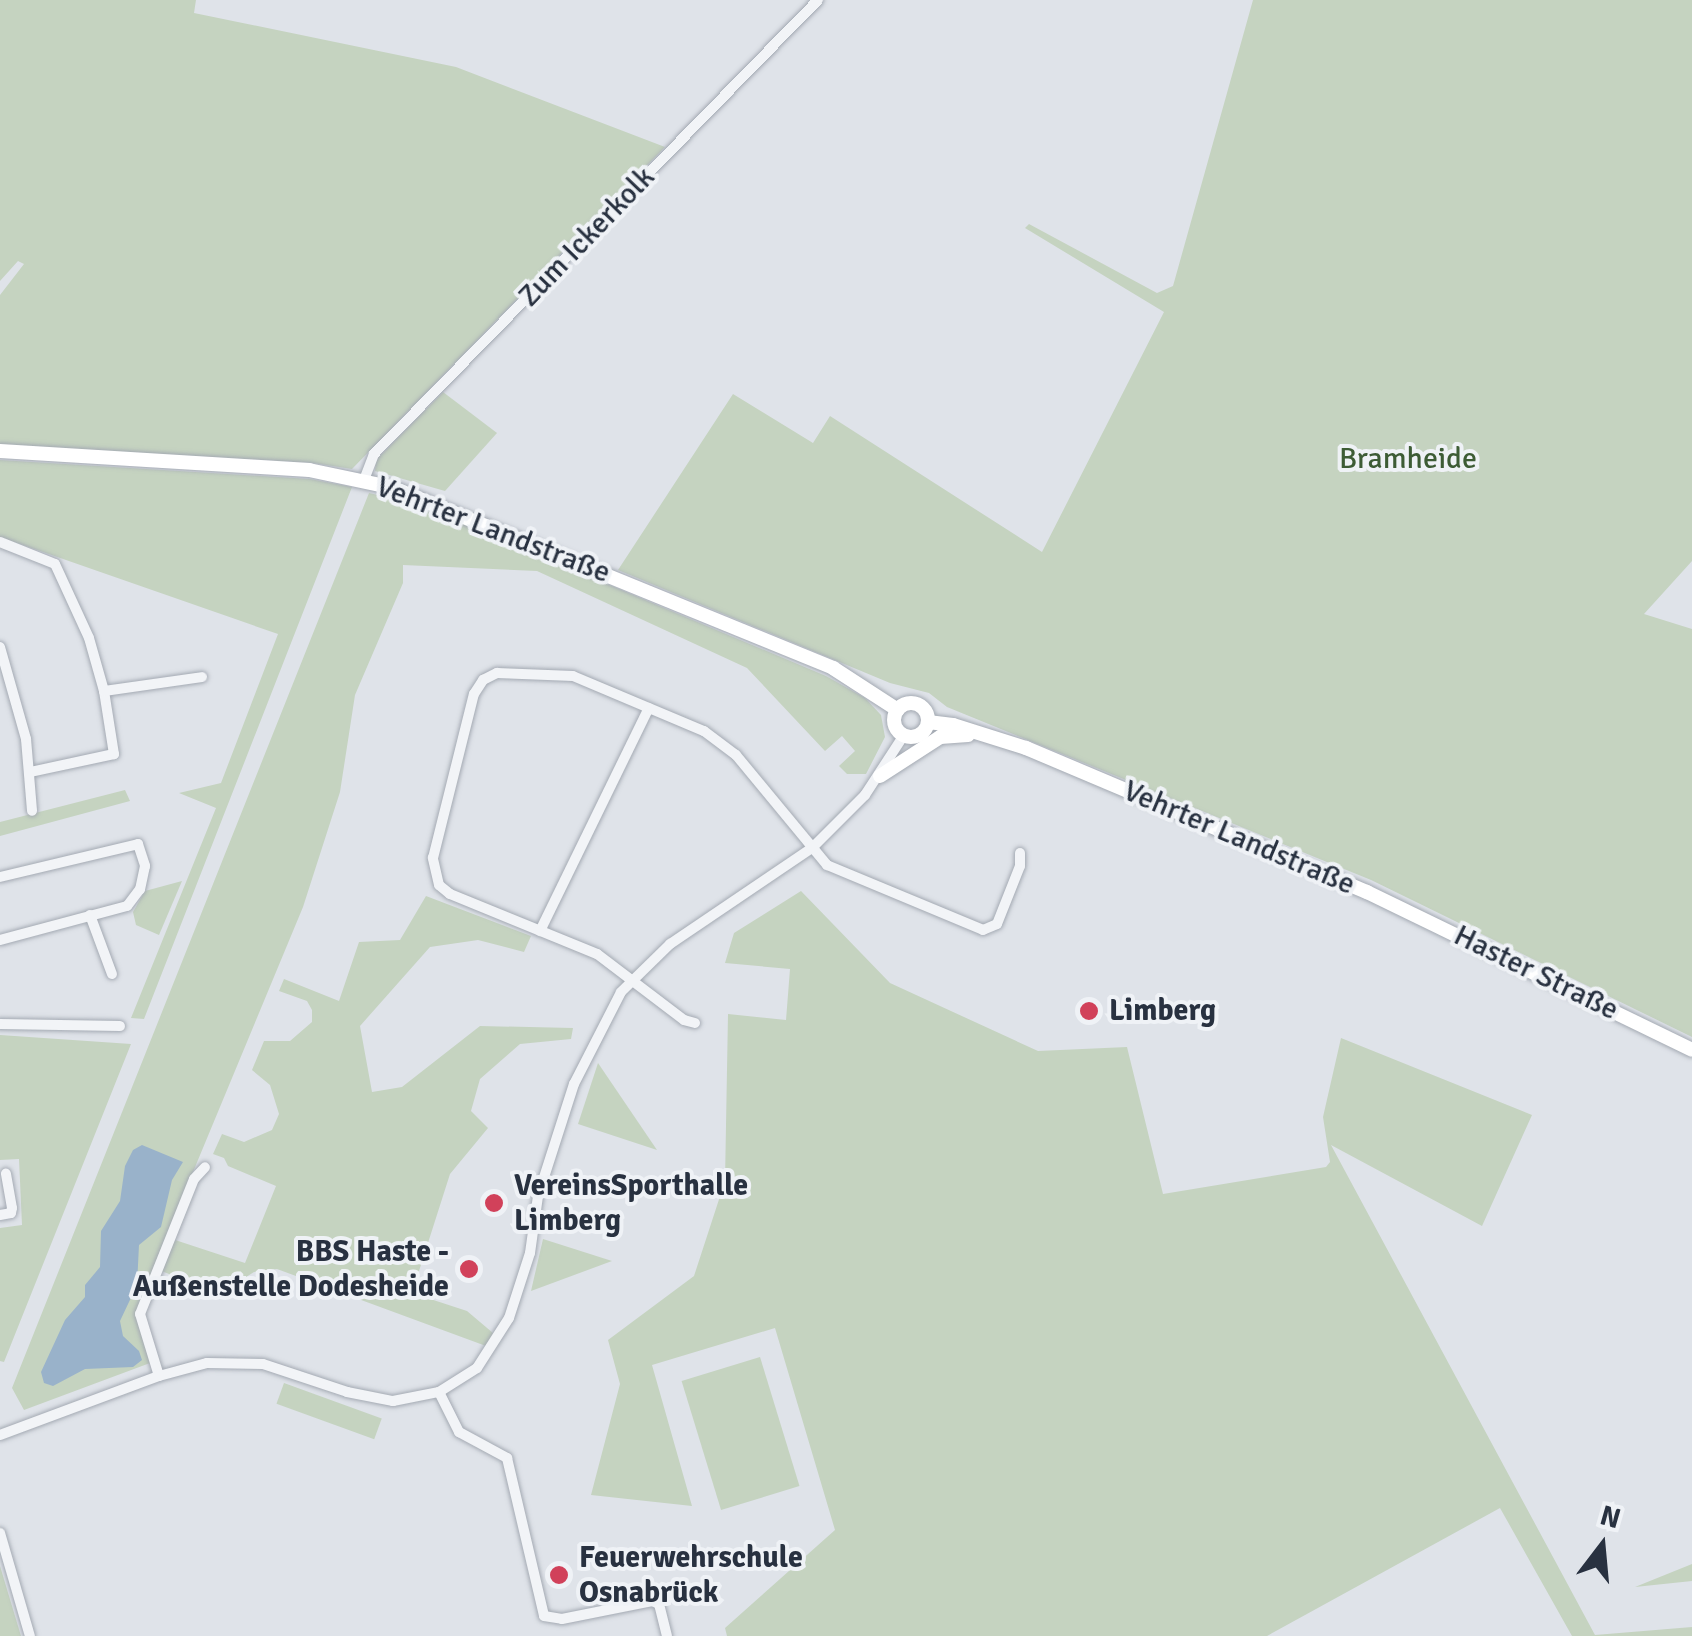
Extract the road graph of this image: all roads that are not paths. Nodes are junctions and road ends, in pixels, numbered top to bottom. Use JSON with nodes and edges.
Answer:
{"nodes":[{"id":1,"x":818,"y":0,"type":"edge"},
{"id":2,"x":0,"y":451,"type":"edge"},
{"id":3,"x":364,"y":480,"type":"junction"},
{"id":4,"x":0,"y":542,"type":"edge"},
{"id":5,"x":0,"y":646,"type":"edge"},
{"id":6,"x":202,"y":677,"type":"dead end"},
{"id":7,"x":104,"y":691,"type":"junction"},
{"id":8,"x":648,"y":708,"type":"junction"},
{"id":9,"x":898,"y":710,"type":"junction"},
{"id":10,"x":928,"y":722,"type":"junction"},
{"id":11,"x":978,"y":732,"type":"junction"},
{"id":12,"x":904,"y":736,"type":"junction"},
{"id":13,"x":31,"y":772,"type":"junction"},
{"id":14,"x":880,"y":776,"type":"junction"},
{"id":15,"x":32,"y":811,"type":"dead end"},
{"id":16,"x":812,"y":848,"type":"junction"},
{"id":17,"x":1020,"y":853,"type":"dead end"},
{"id":18,"x":0,"y":877,"type":"edge"},
{"id":19,"x":1378,"y":902,"type":"joint"},
{"id":20,"x":90,"y":916,"type":"junction"},
{"id":21,"x":540,"y":931,"type":"junction"},
{"id":22,"x":0,"y":940,"type":"edge"},
{"id":23,"x":112,"y":974,"type":"dead end"},
{"id":24,"x":631,"y":980,"type":"junction"},
{"id":25,"x":695,"y":1022,"type":"dead end"},
{"id":26,"x":0,"y":1024,"type":"edge"},
{"id":27,"x":120,"y":1026,"type":"dead end"},
{"id":28,"x":1692,"y":1050,"type":"edge"},
{"id":29,"x":205,"y":1167,"type":"dead end"},
{"id":30,"x":6,"y":1174,"type":"dead end"},
{"id":31,"x":0,"y":1216,"type":"edge"},
{"id":32,"x":159,"y":1376,"type":"junction"},
{"id":33,"x":439,"y":1392,"type":"junction"},
{"id":34,"x":0,"y":1435,"type":"edge"},
{"id":35,"x":0,"y":1533,"type":"edge"},
{"id":36,"x":30,"y":1636,"type":"edge"},
{"id":37,"x":667,"y":1636,"type":"edge"}],
"edges":[{"from":1,"to":3,"type":"street","name":"Zum Ickerkolk"},
{"from":2,"to":3,"type":"main road","name":"Vehrter Landstraße"},
{"from":3,"to":9,"type":"main road","name":"Vehrter Landstraße"},
{"from":4,"to":7,"type":"street"},
{"from":5,"to":13,"type":"street"},
{"from":6,"to":7,"type":"street"},
{"from":7,"to":13,"type":"street"},
{"from":8,"to":16,"type":"street"},
{"from":8,"to":21,"type":"street"},
{"from":8,"to":21,"type":"street"},
{"from":9,"to":10,"type":"main road"},
{"from":9,"to":12,"type":"main road"},
{"from":10,"to":11,"type":"main road","name":"Vehrter Landstraße"},
{"from":10,"to":12,"type":"main road"},
{"from":11,"to":14,"type":"main road"},
{"from":11,"to":19,"type":"main road","name":"Vehrter Landstraße"},
{"from":12,"to":14,"type":"street"},
{"from":13,"to":15,"type":"street"},
{"from":14,"to":16,"type":"street"},
{"from":16,"to":17,"type":"street"},
{"from":16,"to":24,"type":"street"},
{"from":18,"to":20,"type":"street"},
{"from":19,"to":28,"type":"main road","name":"Haster Straße"},
{"from":20,"to":22,"type":"street"},
{"from":20,"to":23,"type":"street"},
{"from":21,"to":24,"type":"street"},
{"from":24,"to":25,"type":"street"},
{"from":24,"to":33,"type":"street"},
{"from":26,"to":27,"type":"street"},
{"from":29,"to":32,"type":"street"},
{"from":30,"to":31,"type":"street"},
{"from":32,"to":33,"type":"street"},
{"from":32,"to":34,"type":"street"},
{"from":33,"to":37,"type":"street"},
{"from":35,"to":36,"type":"street"}]}
